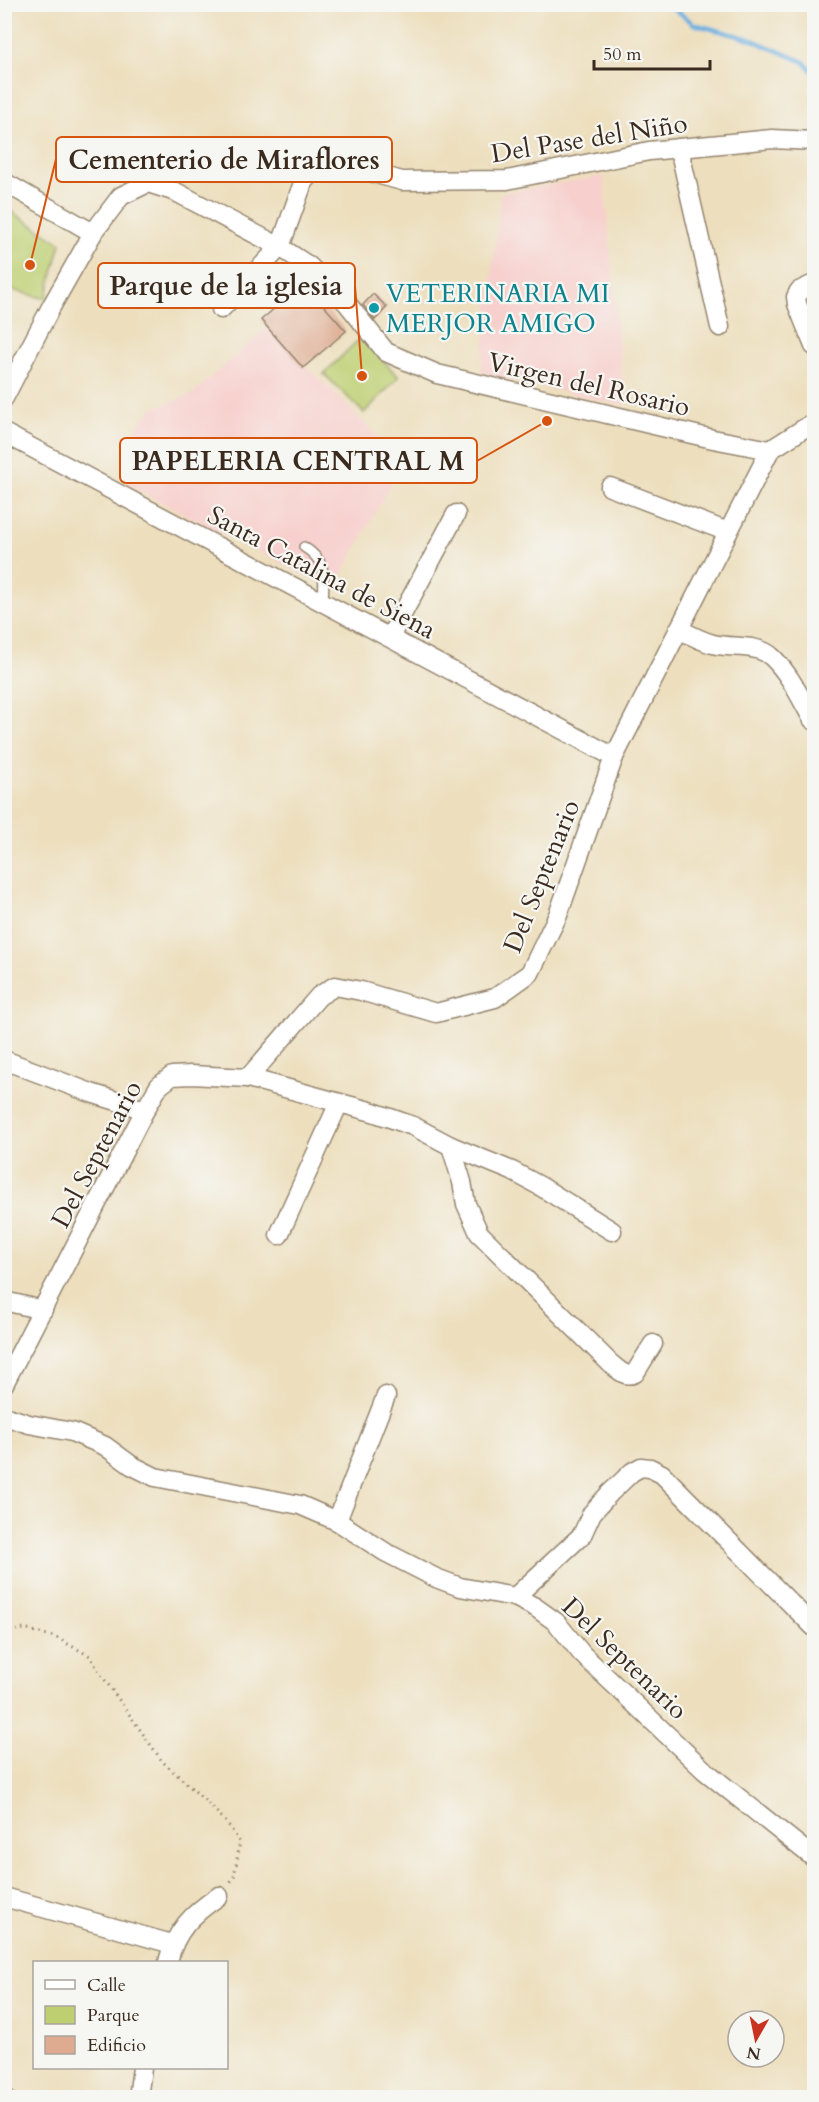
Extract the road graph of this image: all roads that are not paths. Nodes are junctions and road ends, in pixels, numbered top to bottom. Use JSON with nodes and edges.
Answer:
{"nodes":[{"id":1,"x":814,"y":141,"type":"edge"},
{"id":2,"x":679,"y":148,"type":"junction"},
{"id":3,"x":4,"y":182,"type":"edge"},
{"id":4,"x":93,"y":233,"type":"junction"},
{"id":5,"x":280,"y":247,"type":"junction"},
{"id":6,"x":814,"y":284,"type":"edge"},
{"id":7,"x":221,"y":309,"type":"dead end"},
{"id":8,"x":720,"y":327,"type":"dead end"},
{"id":9,"x":814,"y":346,"type":"edge"},
{"id":10,"x":4,"y":399,"type":"edge"},
{"id":11,"x":814,"y":422,"type":"edge"},
{"id":12,"x":4,"y":433,"type":"edge"},
{"id":13,"x":770,"y":450,"type":"junction"},
{"id":14,"x":610,"y":487,"type":"dead end"},
{"id":15,"x":456,"y":514,"type":"dead end"},
{"id":16,"x":728,"y":532,"type":"junction"},
{"id":17,"x":304,"y":547,"type":"dead end"},
{"id":18,"x":323,"y":602,"type":"junction"},
{"id":19,"x":679,"y":629,"type":"junction"},
{"id":20,"x":390,"y":637,"type":"junction"},
{"id":21,"x":813,"y":720,"type":"dead end"},
{"id":22,"x":614,"y":757,"type":"junction"},
{"id":23,"x":4,"y":1060,"type":"edge"},
{"id":24,"x":248,"y":1077,"type":"junction"},
{"id":25,"x":339,"y":1102,"type":"junction"},
{"id":26,"x":145,"y":1110,"type":"junction"},
{"id":27,"x":451,"y":1146,"type":"junction"},
{"id":28,"x":612,"y":1231,"type":"dead end"},
{"id":29,"x":279,"y":1235,"type":"dead end"},
{"id":30,"x":4,"y":1301,"type":"edge"},
{"id":31,"x":43,"y":1310,"type":"junction"},
{"id":32,"x":653,"y":1344,"type":"dead end"},
{"id":33,"x":4,"y":1384,"type":"edge"},
{"id":34,"x":386,"y":1396,"type":"dead end"},
{"id":35,"x":4,"y":1416,"type":"edge"},
{"id":36,"x":337,"y":1521,"type":"junction"},
{"id":37,"x":515,"y":1597,"type":"junction"},
{"id":38,"x":811,"y":1617,"type":"edge"},
{"id":39,"x":814,"y":1858,"type":"edge"},
{"id":40,"x":219,"y":1896,"type":"road end"},
{"id":41,"x":4,"y":1897,"type":"edge"},
{"id":42,"x":172,"y":1944,"type":"junction"},
{"id":43,"x":168,"y":1961,"type":"edge"},
{"id":44,"x":142,"y":2069,"type":"edge"},
{"id":45,"x":138,"y":2097,"type":"edge"}],
"edges":[{"from":1,"to":2,"type":"street","name":"Del Pase del Niño"},
{"from":2,"to":5,"type":"street","name":"Del Pase del Niño"},
{"from":2,"to":8,"type":"street"},
{"from":3,"to":4,"type":"street"},
{"from":4,"to":5,"type":"street","name":"Virgen del Rosario"},
{"from":4,"to":10,"type":"street","name":"Virgen del Rosario"},
{"from":5,"to":7,"type":"street"},
{"from":5,"to":13,"type":"street","name":"Virgen del Rosario"},
{"from":6,"to":9,"type":"street"},
{"from":11,"to":13,"type":"street"},
{"from":12,"to":18,"type":"street","name":"Santa Catalina de Siena"},
{"from":13,"to":16,"type":"street","name":"Del Septenario"},
{"from":14,"to":16,"type":"street"},
{"from":15,"to":20,"type":"street"},
{"from":16,"to":19,"type":"street","name":"Del Septenario"},
{"from":17,"to":18,"type":"lane"},
{"from":18,"to":20,"type":"street","name":"Santa Catalina de Siena"},
{"from":19,"to":21,"type":"street"},
{"from":19,"to":22,"type":"street","name":"Del Septenario"},
{"from":20,"to":22,"type":"street","name":"Santa Catalina de Siena"},
{"from":22,"to":24,"type":"street","name":"Del Septenario"},
{"from":23,"to":26,"type":"street"},
{"from":24,"to":25,"type":"street"},
{"from":24,"to":26,"type":"street","name":"Del Septenario"},
{"from":25,"to":27,"type":"street"},
{"from":25,"to":29,"type":"street"},
{"from":26,"to":31,"type":"street","name":"Del Septenario"},
{"from":27,"to":28,"type":"street"},
{"from":27,"to":32,"type":"street"},
{"from":30,"to":31,"type":"street"},
{"from":31,"to":33,"type":"street","name":"Del Septenario"},
{"from":34,"to":36,"type":"street"},
{"from":35,"to":36,"type":"street","name":"Del Septenario"},
{"from":36,"to":37,"type":"street","name":"Del Septenario"},
{"from":37,"to":38,"type":"street"},
{"from":37,"to":39,"type":"street","name":"Del Septenario"},
{"from":40,"to":42,"type":"street"},
{"from":41,"to":42,"type":"street"},
{"from":42,"to":43,"type":"street"},
{"from":44,"to":45,"type":"street"}]}
